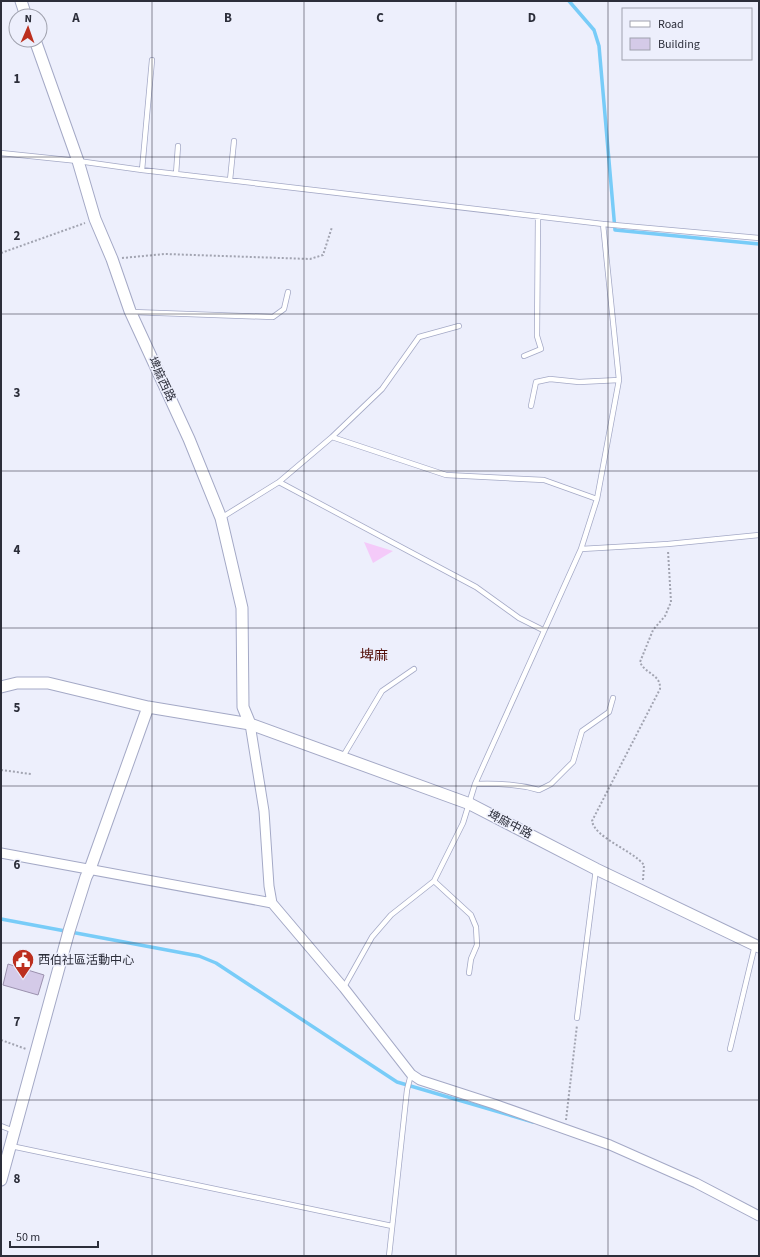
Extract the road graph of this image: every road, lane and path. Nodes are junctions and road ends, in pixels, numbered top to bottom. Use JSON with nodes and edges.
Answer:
{"nodes":[{"id":1,"x":38,"y":48,"type":"edge"},
{"id":2,"x":152,"y":60,"type":"dead end"},
{"id":3,"x":234,"y":141,"type":"dead end"},
{"id":4,"x":178,"y":146,"type":"dead end"},
{"id":5,"x":1,"y":154,"type":"edge"},
{"id":6,"x":78,"y":161,"type":"junction"},
{"id":7,"x":142,"y":170,"type":"junction"},
{"id":8,"x":176,"y":174,"type":"junction"},
{"id":9,"x":230,"y":180,"type":"junction"},
{"id":10,"x":538,"y":216,"type":"junction"},
{"id":11,"x":95,"y":219,"type":"junction"},
{"id":12,"x":603,"y":224,"type":"junction"},
{"id":13,"x":332,"y":227,"type":"dead end"},
{"id":14,"x":759,"y":238,"type":"edge"},
{"id":15,"x":1,"y":253,"type":"edge"},
{"id":16,"x":112,"y":259,"type":"junction"},
{"id":17,"x":288,"y":292,"type":"dead end"},
{"id":18,"x":130,"y":311,"type":"junction"},
{"id":19,"x":459,"y":326,"type":"dead end"},
{"id":20,"x":524,"y":356,"type":"dead end"},
{"id":21,"x":619,"y":380,"type":"junction"},
{"id":22,"x":531,"y":406,"type":"dead end"},
{"id":23,"x":332,"y":437,"type":"junction"},
{"id":24,"x":278,"y":482,"type":"junction"},
{"id":25,"x":597,"y":499,"type":"junction"},
{"id":26,"x":221,"y":518,"type":"junction"},
{"id":27,"x":759,"y":535,"type":"edge"},
{"id":28,"x":668,"y":544,"type":"junction"},
{"id":29,"x":581,"y":549,"type":"junction"},
{"id":30,"x":543,"y":630,"type":"junction"},
{"id":31,"x":414,"y":669,"type":"dead end"},
{"id":32,"x":1,"y":687,"type":"edge"},
{"id":33,"x":613,"y":698,"type":"dead end"},
{"id":34,"x":148,"y":707,"type":"junction"},
{"id":35,"x":250,"y":724,"type":"junction"},
{"id":36,"x":342,"y":758,"type":"junction"},
{"id":37,"x":1,"y":770,"type":"edge"},
{"id":38,"x":31,"y":774,"type":"dead end"},
{"id":39,"x":475,"y":784,"type":"junction"},
{"id":40,"x":470,"y":804,"type":"junction"},
{"id":41,"x":1,"y":852,"type":"edge"},
{"id":42,"x":90,"y":869,"type":"junction"},
{"id":43,"x":596,"y":869,"type":"junction"},
{"id":44,"x":434,"y":881,"type":"junction"},
{"id":45,"x":640,"y":891,"type":"junction"},
{"id":46,"x":272,"y":903,"type":"junction"},
{"id":47,"x":757,"y":946,"type":"edge"},
{"id":48,"x":469,"y":973,"type":"dead end"},
{"id":49,"x":344,"y":988,"type":"junction"},
{"id":50,"x":577,"y":1018,"type":"joint"},
{"id":51,"x":1,"y":1040,"type":"edge"},
{"id":52,"x":730,"y":1049,"type":"dead end"},
{"id":53,"x":36,"y":1052,"type":"junction"},
{"id":54,"x":411,"y":1074,"type":"junction"},
{"id":55,"x":1,"y":1126,"type":"edge"},
{"id":56,"x":565,"y":1129,"type":"junction"},
{"id":57,"x":14,"y":1131,"type":"junction"},
{"id":58,"x":11,"y":1146,"type":"junction"},
{"id":59,"x":1,"y":1180,"type":"edge"},
{"id":60,"x":759,"y":1216,"type":"edge"},
{"id":61,"x":392,"y":1226,"type":"junction"},
{"id":62,"x":389,"y":1256,"type":"edge"}],
"edges":[{"from":1,"to":6,"type":"street","name":"埤麻西路"},
{"from":2,"to":7,"type":"lane"},
{"from":3,"to":9,"type":"lane"},
{"from":4,"to":8,"type":"lane"},
{"from":5,"to":6,"type":"lane"},
{"from":6,"to":7,"type":"lane"},
{"from":6,"to":11,"type":"street","name":"埤麻西路"},
{"from":7,"to":8,"type":"lane"},
{"from":8,"to":9,"type":"lane"},
{"from":9,"to":10,"type":"lane"},
{"from":10,"to":12,"type":"lane"},
{"from":10,"to":20,"type":"lane"},
{"from":11,"to":15,"type":"path"},
{"from":11,"to":16,"type":"street","name":"埤麻西路"},
{"from":12,"to":14,"type":"lane"},
{"from":12,"to":21,"type":"lane"},
{"from":13,"to":16,"type":"path"},
{"from":16,"to":18,"type":"street","name":"埤麻西路"},
{"from":17,"to":18,"type":"lane"},
{"from":18,"to":26,"type":"street","name":"埤麻西路"},
{"from":19,"to":23,"type":"lane"},
{"from":21,"to":22,"type":"lane"},
{"from":21,"to":25,"type":"lane"},
{"from":23,"to":24,"type":"lane"},
{"from":23,"to":25,"type":"lane"},
{"from":24,"to":26,"type":"lane"},
{"from":24,"to":30,"type":"lane"},
{"from":25,"to":29,"type":"lane"},
{"from":26,"to":35,"type":"street","name":"埤麻西路"},
{"from":27,"to":28,"type":"lane"},
{"from":28,"to":29,"type":"lane"},
{"from":28,"to":45,"type":"path"},
{"from":29,"to":30,"type":"lane"},
{"from":30,"to":39,"type":"lane"},
{"from":31,"to":36,"type":"lane"},
{"from":32,"to":34,"type":"street","name":"埤麻中路"},
{"from":33,"to":39,"type":"lane"},
{"from":34,"to":35,"type":"street","name":"埤麻中路"},
{"from":34,"to":42,"type":"street"},
{"from":35,"to":36,"type":"street","name":"埤麻中路"},
{"from":35,"to":46,"type":"street"},
{"from":36,"to":40,"type":"street","name":"埤麻中路"},
{"from":37,"to":38,"type":"path"},
{"from":39,"to":40,"type":"lane"},
{"from":40,"to":43,"type":"street","name":"埤麻中路"},
{"from":40,"to":44,"type":"lane"},
{"from":41,"to":42,"type":"street"},
{"from":42,"to":46,"type":"street"},
{"from":42,"to":53,"type":"street"},
{"from":43,"to":45,"type":"street","name":"埤麻中路"},
{"from":43,"to":50,"type":"lane"},
{"from":44,"to":48,"type":"lane"},
{"from":44,"to":49,"type":"lane"},
{"from":45,"to":47,"type":"street","name":"埤麻中路"},
{"from":46,"to":49,"type":"street"},
{"from":47,"to":52,"type":"lane"},
{"from":49,"to":54,"type":"street"},
{"from":50,"to":56,"type":"path"},
{"from":51,"to":53,"type":"path"},
{"from":53,"to":57,"type":"street"},
{"from":54,"to":56,"type":"street"},
{"from":54,"to":61,"type":"lane"},
{"from":55,"to":57,"type":"lane"},
{"from":56,"to":60,"type":"street"},
{"from":57,"to":58,"type":"street"},
{"from":58,"to":59,"type":"street"},
{"from":58,"to":61,"type":"lane"},
{"from":61,"to":62,"type":"lane"}]}
